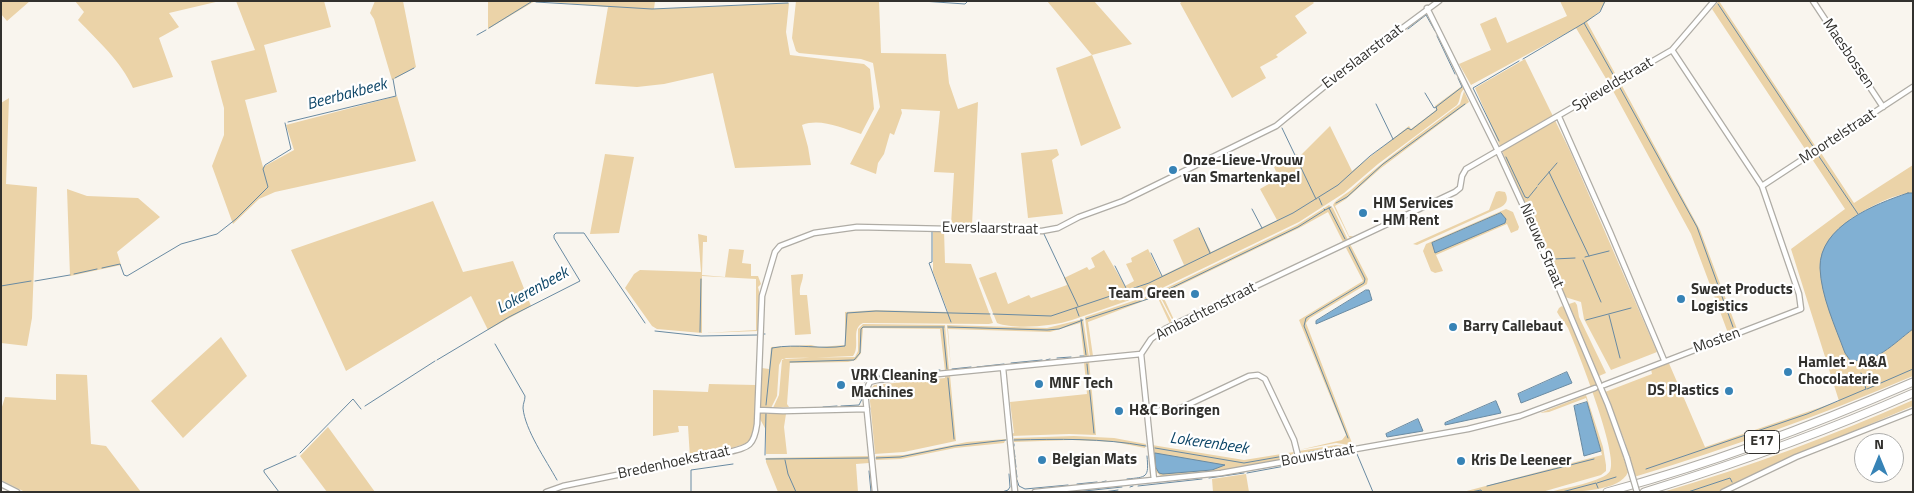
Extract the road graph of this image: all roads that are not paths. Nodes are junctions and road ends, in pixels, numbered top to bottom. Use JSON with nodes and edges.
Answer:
{"nodes":[{"id":1,"x":1439,"y":1,"type":"edge"},
{"id":2,"x":1714,"y":1,"type":"edge"},
{"id":3,"x":1813,"y":1,"type":"edge"},
{"id":4,"x":1427,"y":8,"type":"junction"},
{"id":5,"x":1672,"y":50,"type":"junction"},
{"id":6,"x":1913,"y":87,"type":"edge"},
{"id":7,"x":1883,"y":107,"type":"junction"},
{"id":8,"x":1559,"y":117,"type":"junction"},
{"id":9,"x":1498,"y":151,"type":"junction"},
{"id":10,"x":1762,"y":186,"type":"junction"},
{"id":11,"x":1141,"y":354,"type":"junction"},
{"id":12,"x":1664,"y":360,"type":"junction"},
{"id":13,"x":1003,"y":368,"type":"junction"},
{"id":14,"x":1913,"y":382,"type":"edge"},
{"id":15,"x":1604,"y":385,"type":"dead end"},
{"id":16,"x":1595,"y":388,"type":"dead end"},
{"id":17,"x":1913,"y":393,"type":"edge"},
{"id":18,"x":867,"y":409,"type":"junction"},
{"id":19,"x":758,"y":410,"type":"junction"},
{"id":20,"x":1913,"y":411,"type":"edge"},
{"id":21,"x":1147,"y":412,"type":"junction"},
{"id":22,"x":745,"y":448,"type":"joint"},
{"id":23,"x":1299,"y":460,"type":"junction"},
{"id":24,"x":1154,"y":480,"type":"junction"},
{"id":25,"x":1,"y":484,"type":"edge"},
{"id":26,"x":17,"y":492,"type":"edge"},
{"id":27,"x":546,"y":492,"type":"edge"},
{"id":28,"x":875,"y":492,"type":"edge"},
{"id":29,"x":1015,"y":492,"type":"edge"},
{"id":30,"x":1035,"y":492,"type":"edge"},
{"id":31,"x":1607,"y":492,"type":"edge"},
{"id":32,"x":1637,"y":492,"type":"edge"},
{"id":33,"x":1644,"y":492,"type":"edge"},
{"id":34,"x":1723,"y":492,"type":"edge"}],
"edges":[{"from":1,"to":4,"type":"street","name":"Everslaarstraat"},
{"from":2,"to":5,"type":"street","name":"Spieveldstraat"},
{"from":3,"to":7,"type":"street","name":"Maesbossen"},
{"from":4,"to":9,"type":"street","name":"Nieuwe Straat"},
{"from":4,"to":19,"type":"street","name":"Everslaarstraat"},
{"from":5,"to":8,"type":"street","name":"Spieveldstraat"},
{"from":5,"to":10,"type":"street","name":"Mosten"},
{"from":6,"to":7,"type":"street","name":"Moortelstraat"},
{"from":7,"to":10,"type":"street","name":"Moortelstraat"},
{"from":8,"to":9,"type":"street","name":"Spieveldstraat"},
{"from":8,"to":12,"type":"street"},
{"from":9,"to":11,"type":"street","name":"Ambachtenstraat"},
{"from":9,"to":32,"type":"street","name":"Nieuwe Straat","bridge":true},
{"from":10,"to":12,"type":"street","name":"Mosten"},
{"from":11,"to":13,"type":"street","name":"Ambachtenstraat"},
{"from":11,"to":21,"type":"street"},
{"from":12,"to":15,"type":"street"},
{"from":13,"to":18,"type":"street","name":"Ambachtenstraat"},
{"from":13,"to":29,"type":"street"},
{"from":14,"to":31,"type":"highway","number":"E17"},
{"from":16,"to":23,"type":"street","name":"Bouwstraat"},
{"from":17,"to":33,"type":"highway","number":"E17"},
{"from":18,"to":19,"type":"street"},
{"from":18,"to":28,"type":"street"},
{"from":19,"to":22,"type":"street","name":"Everslaarstraat"},
{"from":20,"to":34,"type":"street"},
{"from":21,"to":23,"type":"street"},
{"from":21,"to":24,"type":"street"},
{"from":22,"to":27,"type":"street","name":"Bredenhoekstraat"},
{"from":23,"to":24,"type":"street","name":"Bouwstraat"},
{"from":24,"to":30,"type":"street","name":"Bouwstraat"},
{"from":25,"to":26,"type":"street"}]}
